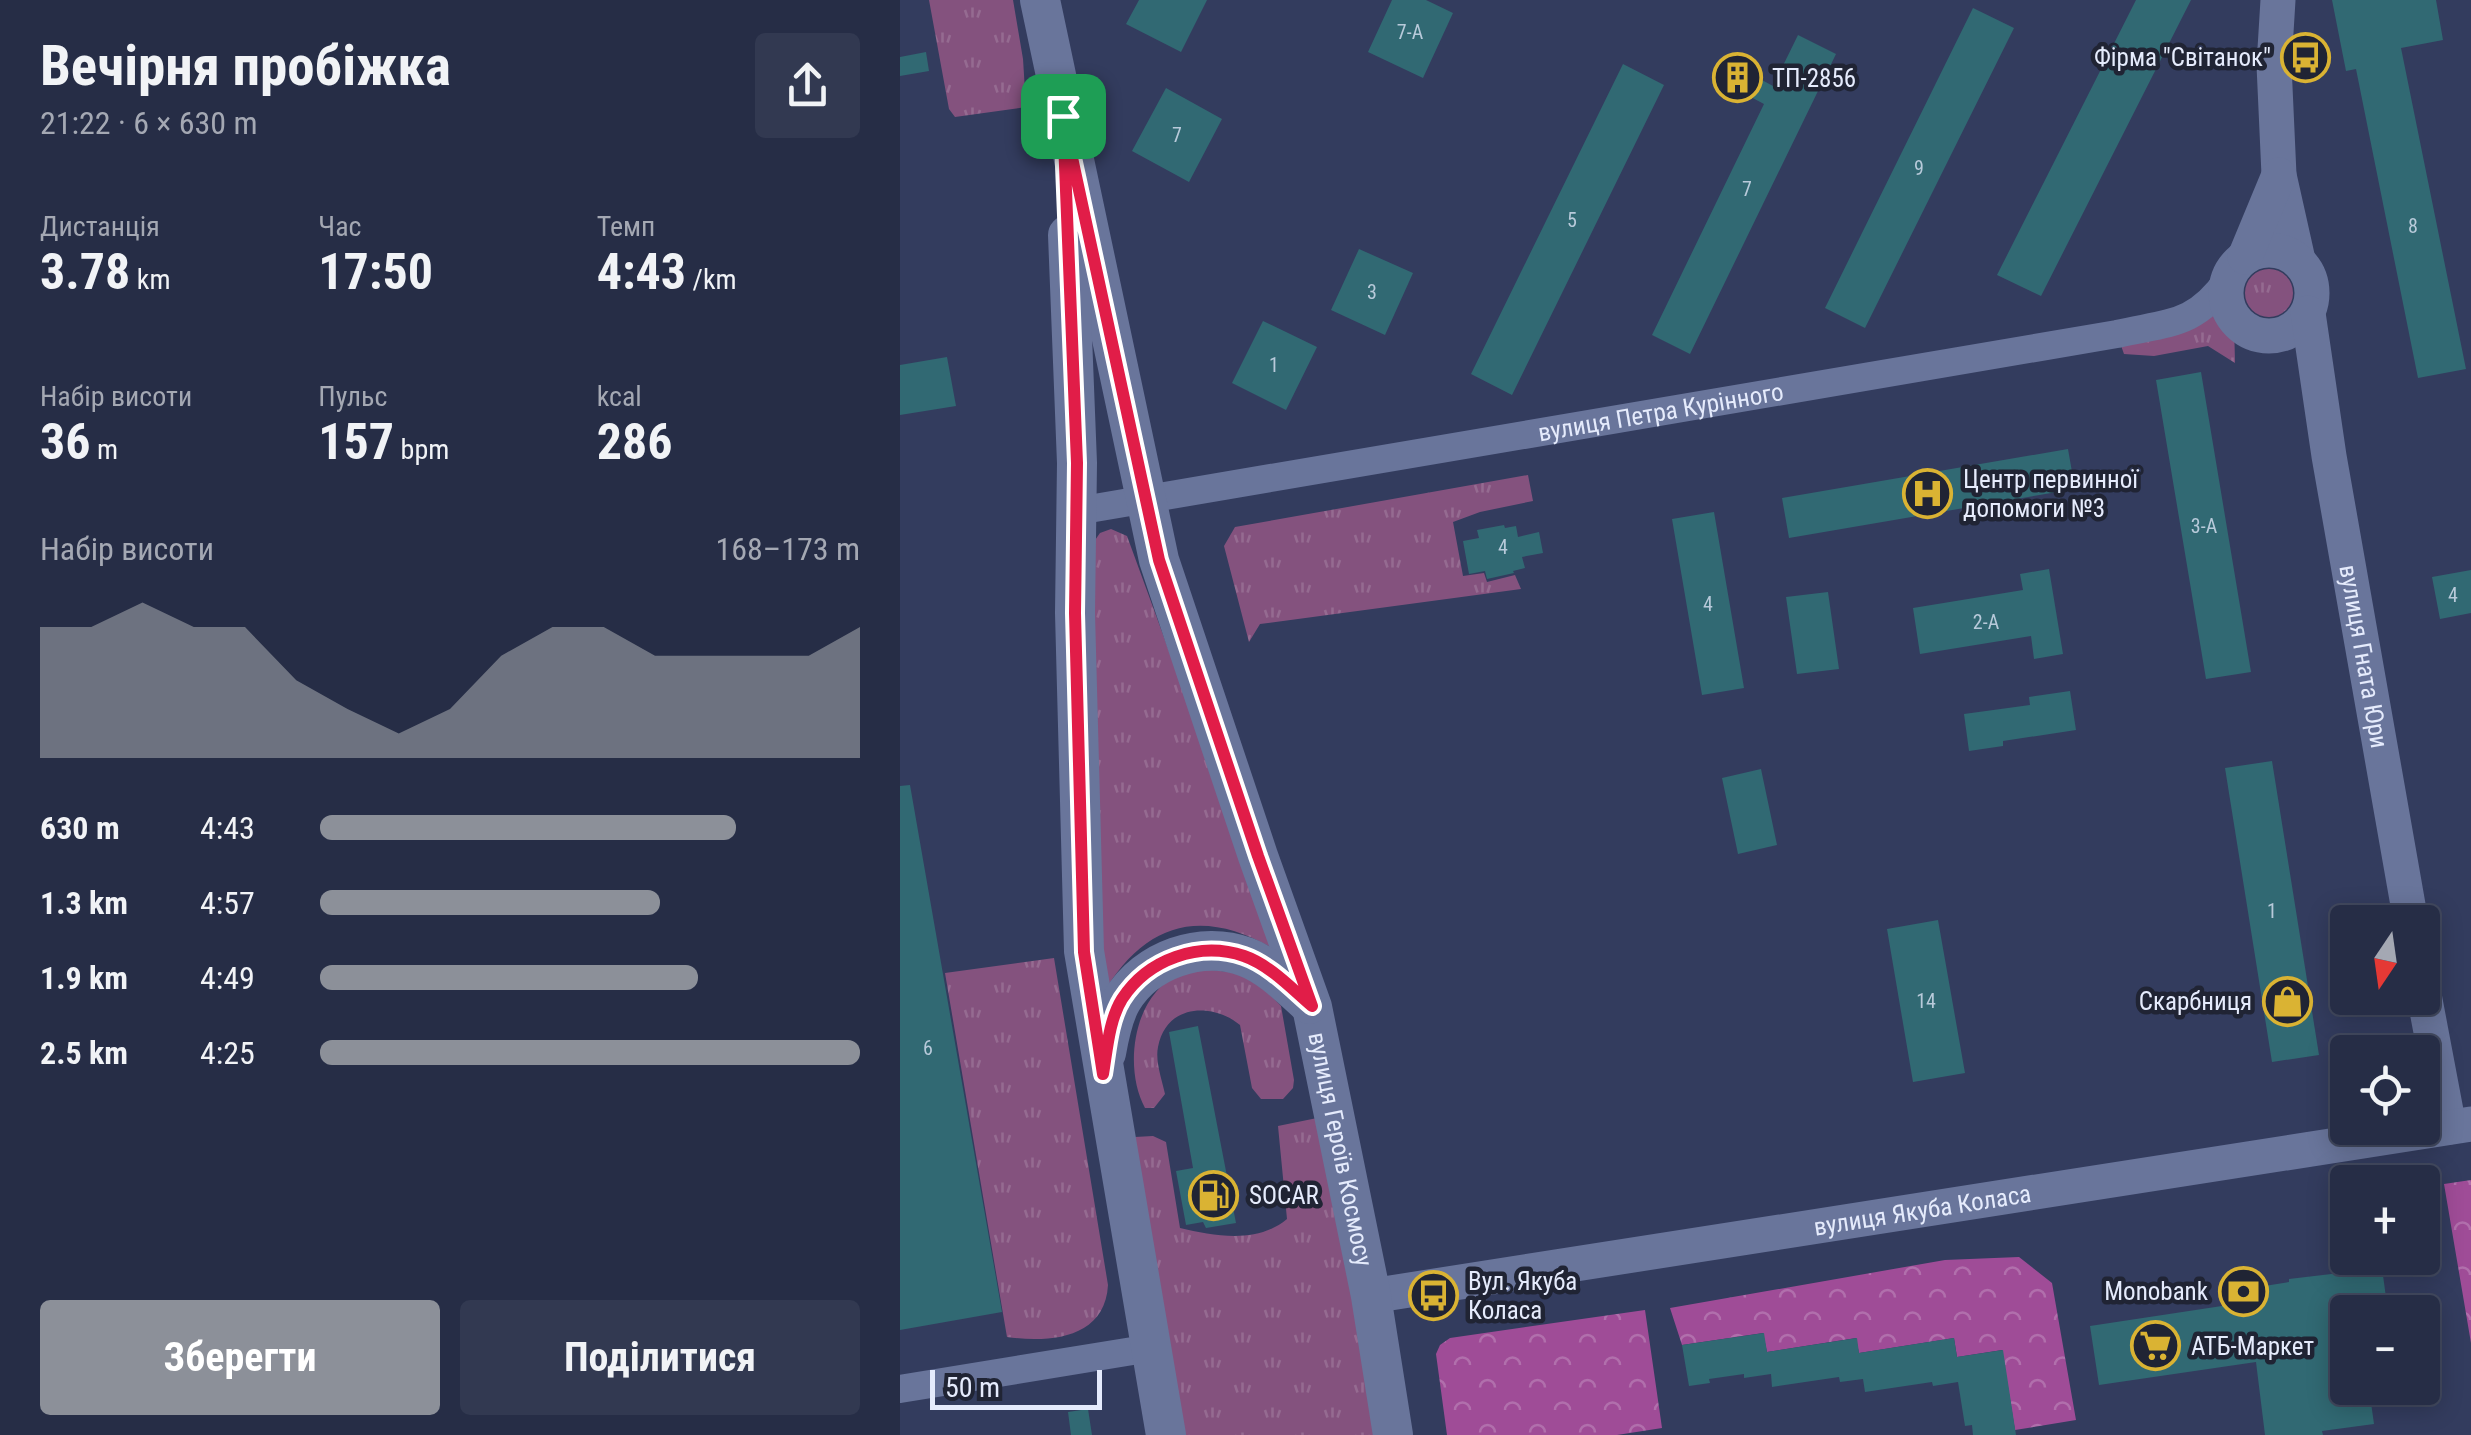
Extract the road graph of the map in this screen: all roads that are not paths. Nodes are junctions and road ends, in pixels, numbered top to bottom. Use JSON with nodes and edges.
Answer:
{"nodes":[{"id":1,"x":1040,"y":0,"type":"edge"},
{"id":2,"x":2278,"y":0,"type":"edge"},
{"id":3,"x":1063,"y":116,"type":"junction"},
{"id":4,"x":2279,"y":175,"type":"junction"},
{"id":5,"x":2298,"y":260,"type":"junction"},
{"id":6,"x":2237,"y":268,"type":"junction"},
{"id":7,"x":2308,"y":313,"type":"junction"},
{"id":8,"x":2259,"y":334,"type":"junction"},
{"id":9,"x":2318,"y":392,"type":"junction"},
{"id":10,"x":1144,"y":500,"type":"junction"},
{"id":11,"x":1077,"y":511,"type":"junction"},
{"id":12,"x":2409,"y":905,"type":"edge"},
{"id":13,"x":1312,"y":1006,"type":"junction"},
{"id":14,"x":2430,"y":1015,"type":"edge"},
{"id":15,"x":1103,"y":1074,"type":"junction"},
{"id":16,"x":2460,"y":1126,"type":"edge"},
{"id":17,"x":1371,"y":1296,"type":"junction"},
{"id":18,"x":1151,"y":1348,"type":"junction"},
{"id":19,"x":900,"y":1389,"type":"edge"},
{"id":20,"x":1166,"y":1435,"type":"edge"},
{"id":21,"x":1394,"y":1435,"type":"edge"}],
"edges":[{"from":1,"to":3,"type":"main road","name":"вулиця Героїв Космосу"},
{"from":2,"to":4,"type":"street"},
{"from":3,"to":10,"type":"main road","name":"вулиця Героїв Космосу"},
{"from":3,"to":11,"type":"main road","name":"вулиця Героїв Космосу"},
{"from":4,"to":5,"type":"street"},
{"from":4,"to":6,"type":"street"},
{"from":5,"to":6,"type":"street"},
{"from":5,"to":7,"type":"street"},
{"from":6,"to":8,"type":"street"},
{"from":6,"to":10,"type":"street","name":"вулиця Петра Курінного"},
{"from":7,"to":8,"type":"street"},
{"from":7,"to":9,"type":"street","name":"вулиця Гната Юри"},
{"from":8,"to":9,"type":"street"},
{"from":9,"to":12,"type":"street","name":"вулиця Гната Юри"},
{"from":10,"to":11,"type":"street","name":"вулиця Петра Курінного"},
{"from":10,"to":13,"type":"main road","name":"вулиця Героїв Космосу"},
{"from":11,"to":15,"type":"main road","name":"вулиця Героїв Космосу"},
{"from":13,"to":15,"type":"main road"},
{"from":13,"to":17,"type":"main road","name":"вулиця Героїв Космосу"},
{"from":14,"to":16,"type":"street"},
{"from":15,"to":18,"type":"main road","name":"вулиця Героїв Космосу"},
{"from":16,"to":17,"type":"street","name":"вулиця Якуба Коласа"},
{"from":17,"to":21,"type":"main road","name":"вулиця Героїв Космосу"},
{"from":18,"to":19,"type":"street"},
{"from":18,"to":20,"type":"main road","name":"вулиця Героїв Космосу"}]}
